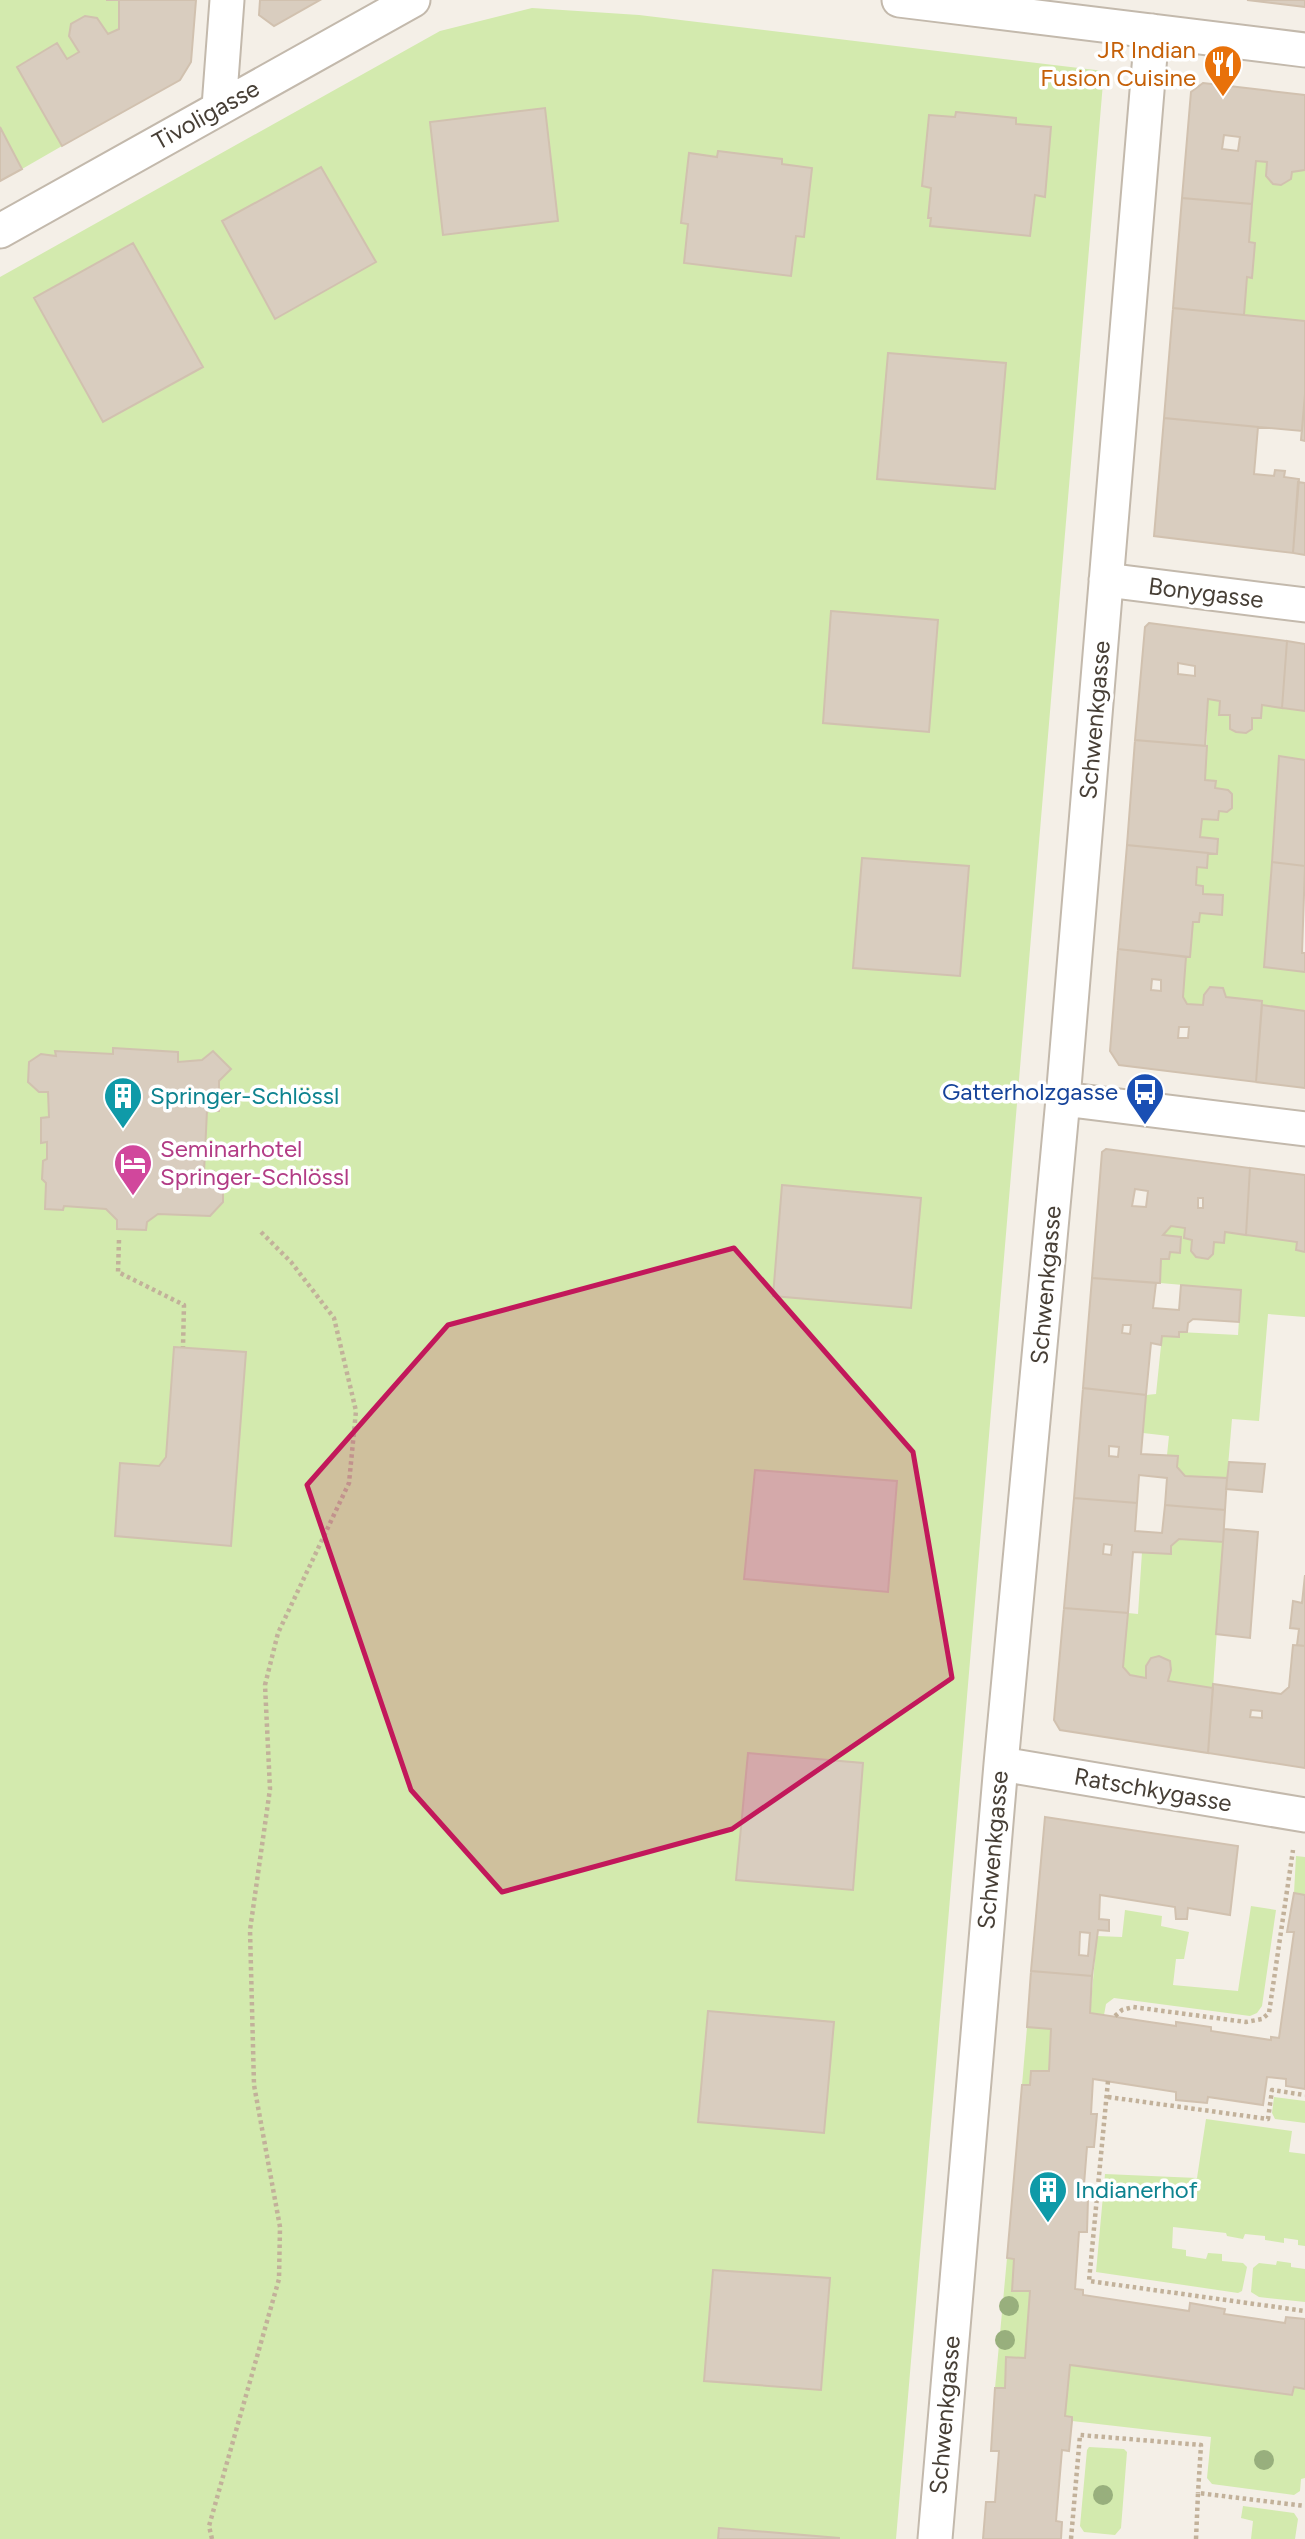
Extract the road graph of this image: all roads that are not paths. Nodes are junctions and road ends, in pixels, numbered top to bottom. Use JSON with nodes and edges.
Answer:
{"nodes":[{"id":1,"x":227,"y":0,"type":"edge"},
{"id":2,"x":413,"y":0,"type":"edge"},
{"id":3,"x":899,"y":0,"type":"edge"},
{"id":4,"x":1152,"y":31,"type":"junction"},
{"id":5,"x":1305,"y":50,"type":"edge"},
{"id":6,"x":219,"y":107,"type":"junction"},
{"id":7,"x":0,"y":230,"type":"edge"},
{"id":8,"x":1107,"y":580,"type":"junction"},
{"id":9,"x":1305,"y":605,"type":"edge"},
{"id":10,"x":1063,"y":1099,"type":"junction"},
{"id":11,"x":1305,"y":1129,"type":"edge"},
{"id":12,"x":1001,"y":1764,"type":"junction"},
{"id":13,"x":1302,"y":1815,"type":"edge"},
{"id":14,"x":935,"y":2539,"type":"edge"}],
"edges":[{"from":1,"to":6,"type":"street"},
{"from":2,"to":6,"type":"street","name":"Tivoligasse"},
{"from":3,"to":4,"type":"street"},
{"from":4,"to":5,"type":"street"},
{"from":4,"to":8,"type":"street","name":"Schwenkgasse"},
{"from":6,"to":7,"type":"street","name":"Tivoligasse"},
{"from":8,"to":9,"type":"street","name":"Bonygasse"},
{"from":8,"to":10,"type":"street","name":"Schwenkgasse"},
{"from":10,"to":11,"type":"street"},
{"from":10,"to":12,"type":"street","name":"Schwenkgasse"},
{"from":12,"to":13,"type":"street","name":"Ratschkygasse"},
{"from":12,"to":14,"type":"street","name":"Schwenkgasse"}]}
